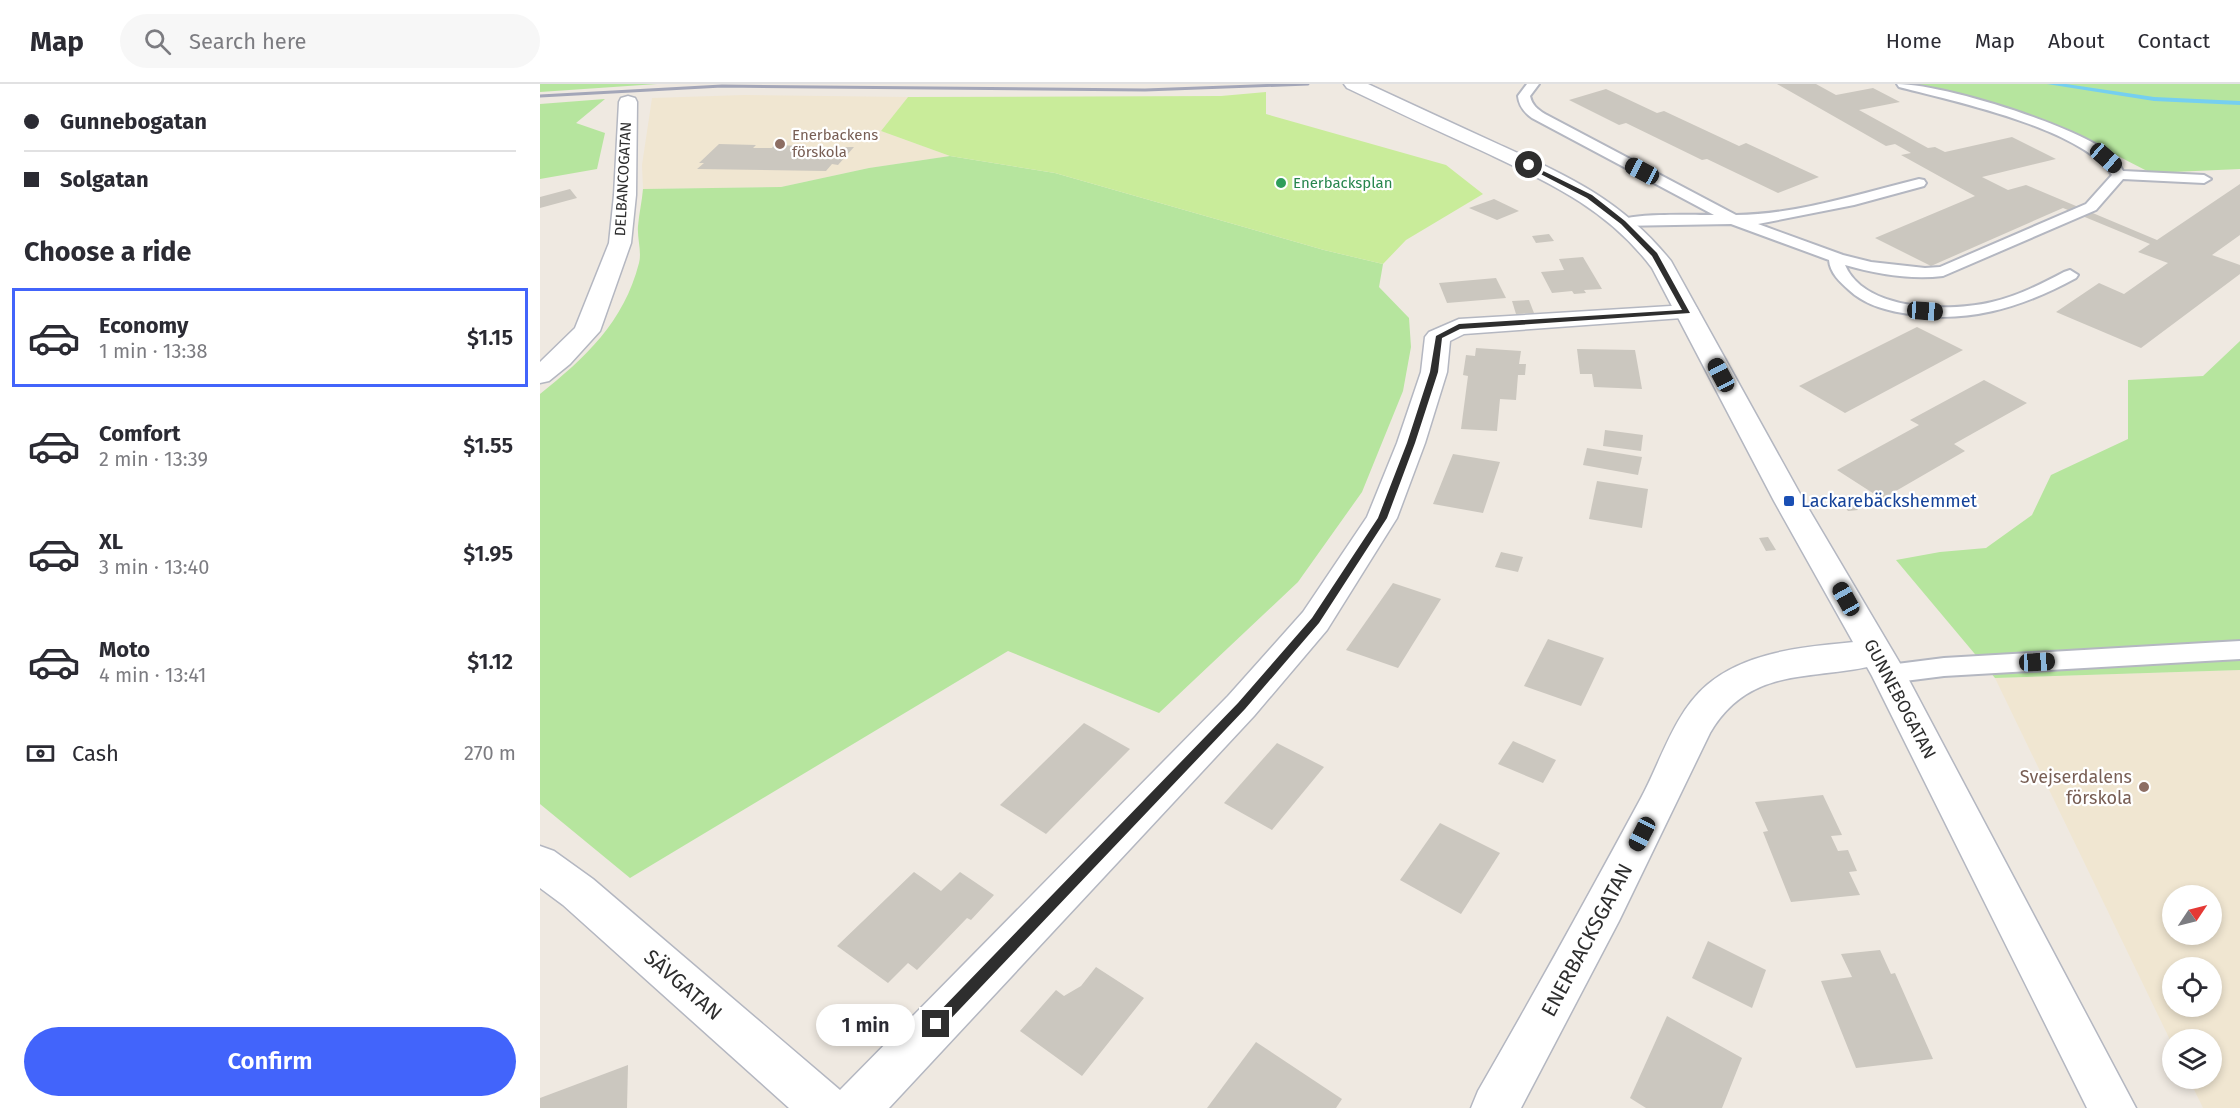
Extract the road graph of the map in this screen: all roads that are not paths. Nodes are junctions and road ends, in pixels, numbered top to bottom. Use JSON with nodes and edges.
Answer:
{"nodes":[{"id":1,"x":1353,"y":84,"type":"edge"},
{"id":2,"x":1533,"y":84,"type":"edge"},
{"id":3,"x":1903,"y":84,"type":"edge"},
{"id":4,"x":628,"y":102,"type":"dead end"},
{"id":5,"x":2120,"y":175,"type":"junction"},
{"id":6,"x":2204,"y":179,"type":"dead end"},
{"id":7,"x":1919,"y":183,"type":"dead end"},
{"id":8,"x":1735,"y":220,"type":"junction"},
{"id":9,"x":1623,"y":223,"type":"junction"},
{"id":10,"x":1808,"y":249,"type":"junction"},
{"id":11,"x":1837,"y":258,"type":"junction"},
{"id":12,"x":1787,"y":259,"type":"dead end"},
{"id":13,"x":2070,"y":275,"type":"dead end"},
{"id":14,"x":1687,"y":312,"type":"junction"},
{"id":15,"x":540,"y":375,"type":"edge"},
{"id":16,"x":2240,"y":650,"type":"edge"},
{"id":17,"x":1882,"y":663,"type":"junction"},
{"id":18,"x":540,"y":864,"type":"edge"},
{"id":19,"x":825,"y":1108,"type":"edge"},
{"id":20,"x":856,"y":1108,"type":"edge"},
{"id":21,"x":1496,"y":1108,"type":"edge"},
{"id":22,"x":2112,"y":1108,"type":"edge"}],
"edges":[{"from":1,"to":9,"type":"street","name":"GUNNEBOGATAN"},
{"from":2,"to":8,"type":"lane"},
{"from":3,"to":5,"type":"lane"},
{"from":4,"to":15,"type":"street","name":"DELBANCOGATAN"},
{"from":5,"to":6,"type":"lane"},
{"from":5,"to":11,"type":"lane"},
{"from":7,"to":8,"type":"lane"},
{"from":8,"to":9,"type":"lane"},
{"from":8,"to":10,"type":"lane"},
{"from":9,"to":14,"type":"street","name":"GUNNEBOGATAN"},
{"from":10,"to":11,"type":"lane"},
{"from":10,"to":12,"type":"lane"},
{"from":11,"to":13,"type":"lane"},
{"from":14,"to":17,"type":"street","name":"GUNNEBOGATAN"},
{"from":14,"to":20,"type":"street"},
{"from":16,"to":17,"type":"lane"},
{"from":17,"to":21,"type":"street","name":"ENERBACKSGATAN"},
{"from":17,"to":22,"type":"street","name":"GUNNEBOGATAN"},
{"from":18,"to":19,"type":"street","name":"SÄVGATAN"}]}
